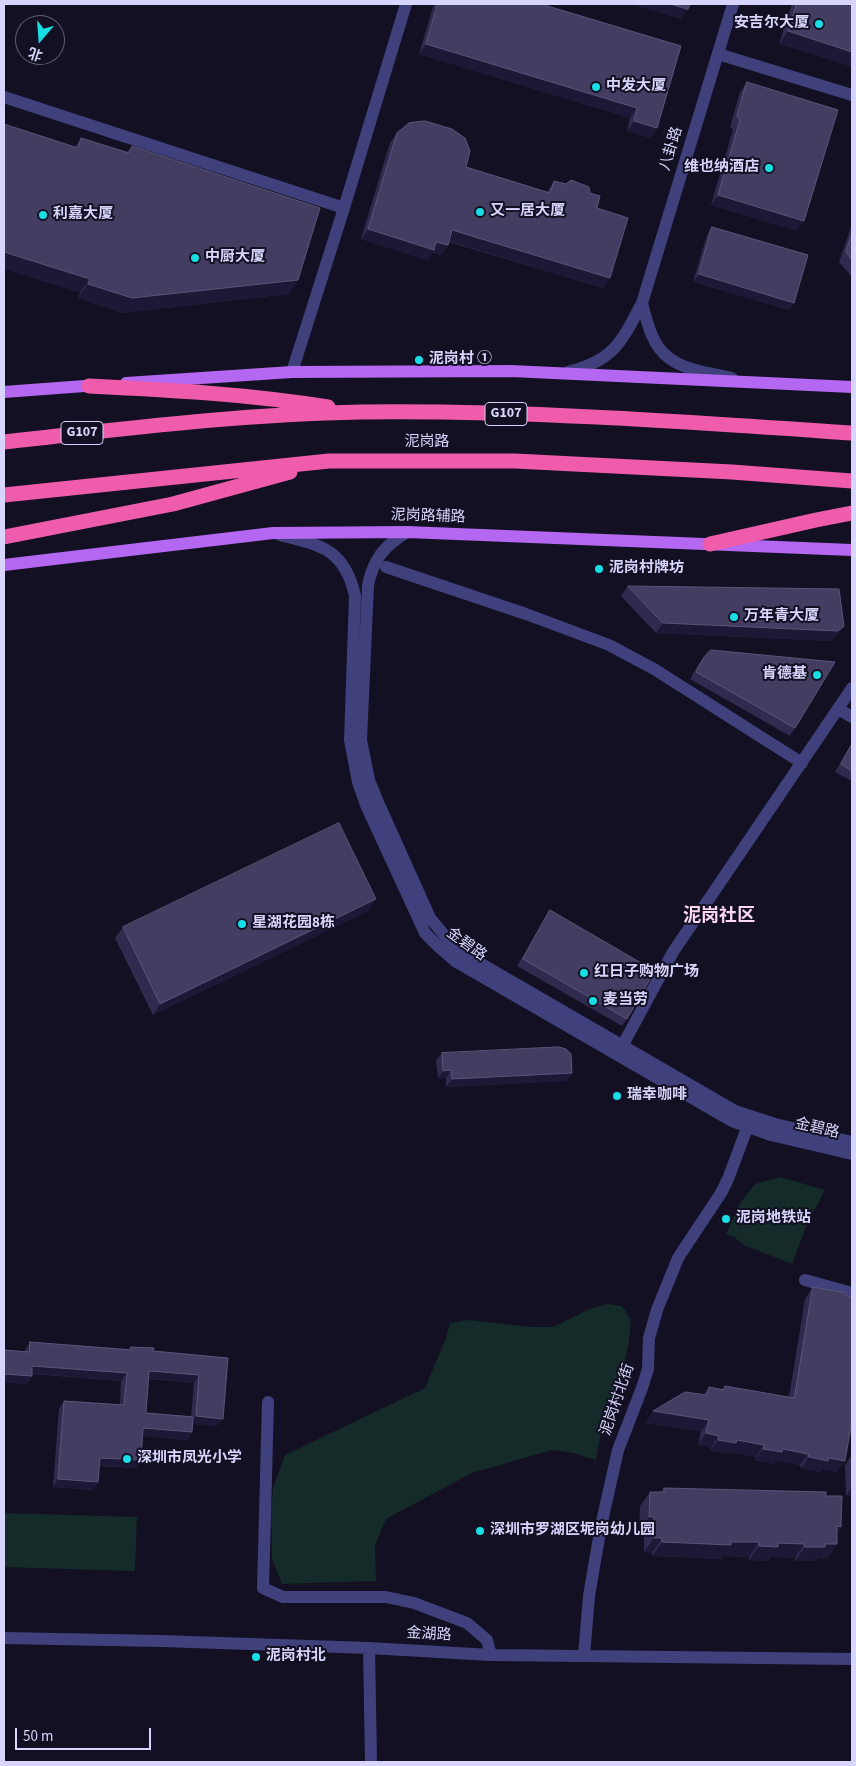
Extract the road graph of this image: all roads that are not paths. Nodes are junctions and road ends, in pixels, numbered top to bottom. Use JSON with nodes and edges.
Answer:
{"nodes":[{"id":1,"x":406,"y":4,"type":"edge"},
{"id":2,"x":733,"y":4,"type":"edge"},
{"id":3,"x":718,"y":54,"type":"junction"},
{"id":4,"x":852,"y":95,"type":"edge"},
{"id":5,"x":4,"y":97,"type":"edge"},
{"id":6,"x":344,"y":208,"type":"junction"},
{"id":7,"x":642,"y":303,"type":"junction"},
{"id":8,"x":292,"y":372,"type":"junction"},
{"id":9,"x":563,"y":373,"type":"junction"},
{"id":10,"x":746,"y":382,"type":"junction"},
{"id":11,"x":89,"y":386,"type":"junction"},
{"id":12,"x":852,"y":387,"type":"edge"},
{"id":13,"x":4,"y":392,"type":"edge"},
{"id":14,"x":362,"y":412,"type":"junction"},
{"id":15,"x":852,"y":433,"type":"edge"},
{"id":16,"x":4,"y":442,"type":"edge"},
{"id":17,"x":329,"y":461,"type":"junction"},
{"id":18,"x":852,"y":481,"type":"edge"},
{"id":19,"x":4,"y":495,"type":"edge"},
{"id":20,"x":852,"y":513,"type":"edge"},
{"id":21,"x":407,"y":532,"type":"junction"},
{"id":22,"x":273,"y":534,"type":"junction"},
{"id":23,"x":4,"y":537,"type":"edge"},
{"id":24,"x":710,"y":544,"type":"junction"},
{"id":25,"x":852,"y":550,"type":"edge"},
{"id":26,"x":4,"y":565,"type":"edge"},
{"id":27,"x":386,"y":567,"type":"dead end"},
{"id":28,"x":852,"y":688,"type":"edge"},
{"id":29,"x":838,"y":709,"type":"junction"},
{"id":30,"x":852,"y":718,"type":"edge"},
{"id":31,"x":802,"y":763,"type":"junction"},
{"id":32,"x":620,"y":1051,"type":"junction"},
{"id":33,"x":750,"y":1122,"type":"junction"},
{"id":34,"x":852,"y":1142,"type":"edge"},
{"id":35,"x":852,"y":1154,"type":"edge"},
{"id":36,"x":805,"y":1280,"type":"dead end"},
{"id":37,"x":852,"y":1292,"type":"edge"},
{"id":38,"x":268,"y":1402,"type":"dead end"},
{"id":39,"x":4,"y":1638,"type":"edge"},
{"id":40,"x":369,"y":1648,"type":"junction"},
{"id":41,"x":491,"y":1654,"type":"junction"},
{"id":42,"x":584,"y":1655,"type":"junction"},
{"id":43,"x":852,"y":1659,"type":"edge"},
{"id":44,"x":371,"y":1762,"type":"edge"}],
"edges":[{"from":1,"to":6,"type":"street"},
{"from":2,"to":3,"type":"street","name":"八卦路"},
{"from":3,"to":4,"type":"street"},
{"from":3,"to":7,"type":"street","name":"八卦路"},
{"from":5,"to":6,"type":"street"},
{"from":6,"to":8,"type":"street"},
{"from":7,"to":9,"type":"street","name":"八卦路"},
{"from":7,"to":10,"type":"street"},
{"from":8,"to":9,"type":"main road"},
{"from":8,"to":11,"type":"main road"},
{"from":9,"to":10,"type":"main road"},
{"from":10,"to":12,"type":"main road"},
{"from":11,"to":13,"type":"main road"},
{"from":11,"to":14,"type":"highway"},
{"from":14,"to":15,"type":"highway","name":"泥岗路","number":"G107"},
{"from":14,"to":16,"type":"highway","name":"泥岗路","number":"G107"},
{"from":17,"to":18,"type":"highway","name":"泥岗路"},
{"from":17,"to":19,"type":"highway","name":"泥岗路"},
{"from":17,"to":23,"type":"highway"},
{"from":20,"to":24,"type":"highway"},
{"from":21,"to":22,"type":"main road","name":"泥岗路辅路"},
{"from":21,"to":24,"type":"main road","name":"泥岗路辅路"},
{"from":21,"to":32,"type":"street","name":"金碧路"},
{"from":22,"to":26,"type":"main road","name":"泥岗路辅路"},
{"from":22,"to":32,"type":"street","name":"金碧路"},
{"from":24,"to":25,"type":"main road","name":"泥岗路辅路"},
{"from":27,"to":31,"type":"street"},
{"from":28,"to":29,"type":"street"},
{"from":29,"to":30,"type":"street"},
{"from":29,"to":31,"type":"street"},
{"from":31,"to":32,"type":"street"},
{"from":32,"to":33,"type":"street","name":"金碧路"},
{"from":33,"to":34,"type":"street","name":"金碧路"},
{"from":33,"to":35,"type":"street","name":"金碧路"},
{"from":33,"to":42,"type":"street","name":"泥岗村北街"},
{"from":36,"to":37,"type":"street"},
{"from":38,"to":41,"type":"street"},
{"from":39,"to":40,"type":"street","name":"金湖路"},
{"from":40,"to":41,"type":"street","name":"金湖路"},
{"from":40,"to":44,"type":"street"},
{"from":41,"to":42,"type":"street","name":"金湖路"},
{"from":42,"to":43,"type":"street","name":"金湖路"}]}
